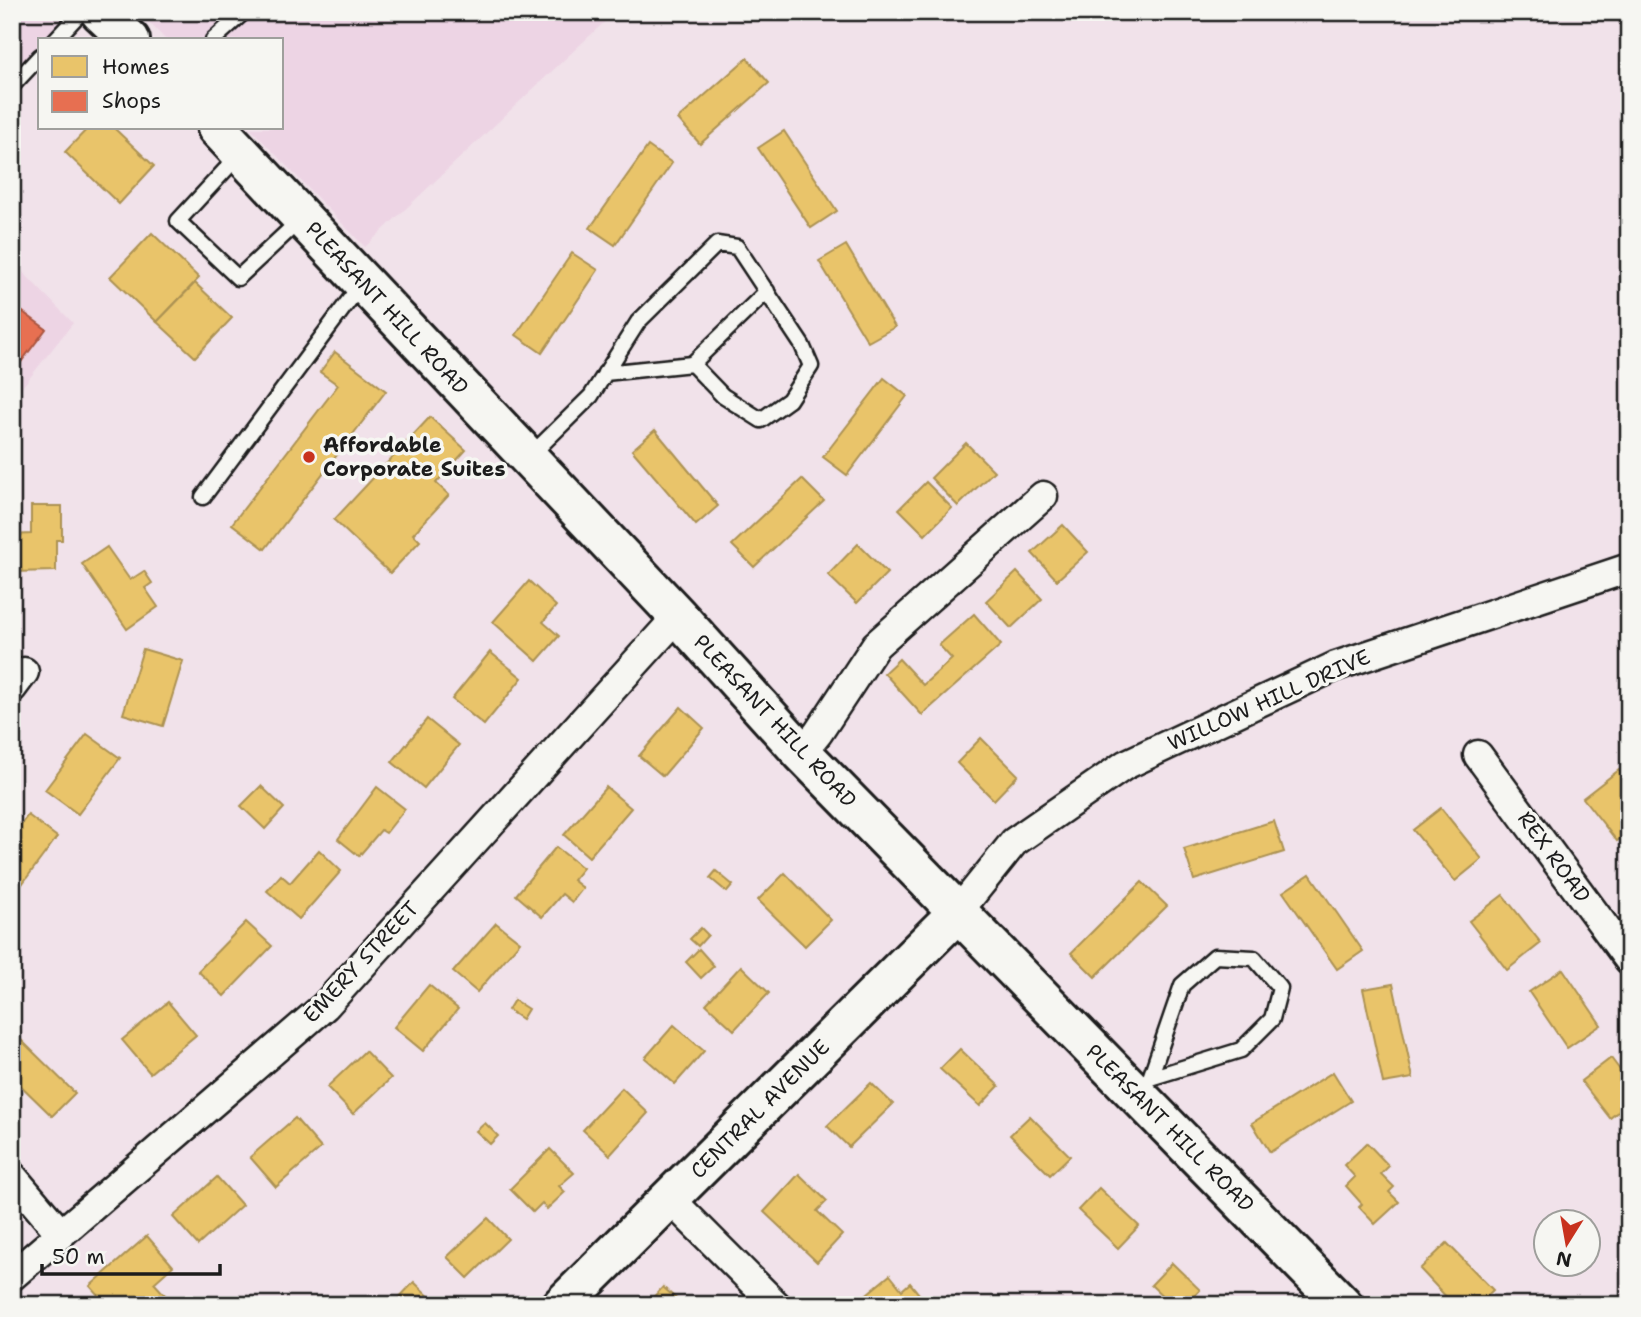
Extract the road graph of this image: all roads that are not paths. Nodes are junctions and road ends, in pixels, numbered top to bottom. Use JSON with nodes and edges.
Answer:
{"nodes":[{"id":1,"x":81,"y":12,"type":"edge"},
{"id":2,"x":100,"y":12,"type":"edge"},
{"id":3,"x":244,"y":12,"type":"edge"},
{"id":4,"x":57,"y":38,"type":"edge"},
{"id":5,"x":128,"y":38,"type":"edge"},
{"id":6,"x":215,"y":38,"type":"edge"},
{"id":7,"x":38,"y":58,"type":"edge"},
{"id":8,"x":12,"y":86,"type":"edge"},
{"id":9,"x":229,"y":141,"type":"edge"},
{"id":10,"x":302,"y":218,"type":"junction"},
{"id":11,"x":363,"y":282,"type":"junction"},
{"id":12,"x":767,"y":291,"type":"junction"},
{"id":13,"x":692,"y":364,"type":"junction"},
{"id":14,"x":605,"y":373,"type":"junction"},
{"id":15,"x":528,"y":458,"type":"junction"},
{"id":16,"x":1044,"y":496,"type":"dead end"},
{"id":17,"x":203,"y":497,"type":"dead end"},
{"id":18,"x":1629,"y":568,"type":"edge"},
{"id":19,"x":678,"y":616,"type":"junction"},
{"id":20,"x":802,"y":753,"type":"junction"},
{"id":21,"x":1478,"y":755,"type":"dead end"},
{"id":22,"x":957,"y":912,"type":"junction"},
{"id":23,"x":1629,"y":960,"type":"edge"},
{"id":24,"x":1141,"y":1084,"type":"junction"},
{"id":25,"x":12,"y":1175,"type":"edge"},
{"id":26,"x":670,"y":1199,"type":"junction"},
{"id":27,"x":61,"y":1234,"type":"junction"},
{"id":28,"x":12,"y":1276,"type":"edge"},
{"id":29,"x":562,"y":1305,"type":"edge"},
{"id":30,"x":776,"y":1305,"type":"edge"},
{"id":31,"x":1343,"y":1305,"type":"edge"}],
"edges":[{"from":1,"to":4,"type":"lane"},
{"from":2,"to":5,"type":"street"},
{"from":3,"to":6,"type":"lane"},
{"from":7,"to":8,"type":"lane"},
{"from":9,"to":10,"type":"street","name":"PLEASANT HILL ROAD"},
{"from":9,"to":10,"type":"lane"},
{"from":10,"to":11,"type":"street","name":"PLEASANT HILL ROAD"},
{"from":11,"to":15,"type":"street","name":"PLEASANT HILL ROAD"},
{"from":11,"to":17,"type":"lane"},
{"from":12,"to":13,"type":"lane"},
{"from":12,"to":13,"type":"lane"},
{"from":12,"to":14,"type":"lane"},
{"from":13,"to":14,"type":"lane"},
{"from":14,"to":15,"type":"lane"},
{"from":15,"to":19,"type":"street","name":"PLEASANT HILL ROAD"},
{"from":16,"to":20,"type":"street"},
{"from":18,"to":22,"type":"street","name":"WILLOW HILL DRIVE"},
{"from":19,"to":20,"type":"street","name":"PLEASANT HILL ROAD"},
{"from":19,"to":27,"type":"street","name":"EMERY STREET"},
{"from":20,"to":22,"type":"street","name":"PLEASANT HILL ROAD"},
{"from":21,"to":23,"type":"street","name":"REX ROAD"},
{"from":22,"to":24,"type":"street","name":"PLEASANT HILL ROAD"},
{"from":22,"to":26,"type":"street","name":"CENTRAL AVENUE"},
{"from":24,"to":24,"type":"lane"},
{"from":24,"to":31,"type":"street","name":"PLEASANT HILL ROAD"},
{"from":25,"to":27,"type":"street"},
{"from":26,"to":29,"type":"street","name":"CENTRAL AVENUE"},
{"from":26,"to":30,"type":"street"},
{"from":27,"to":28,"type":"street","name":"EMERY STREET"}]}
